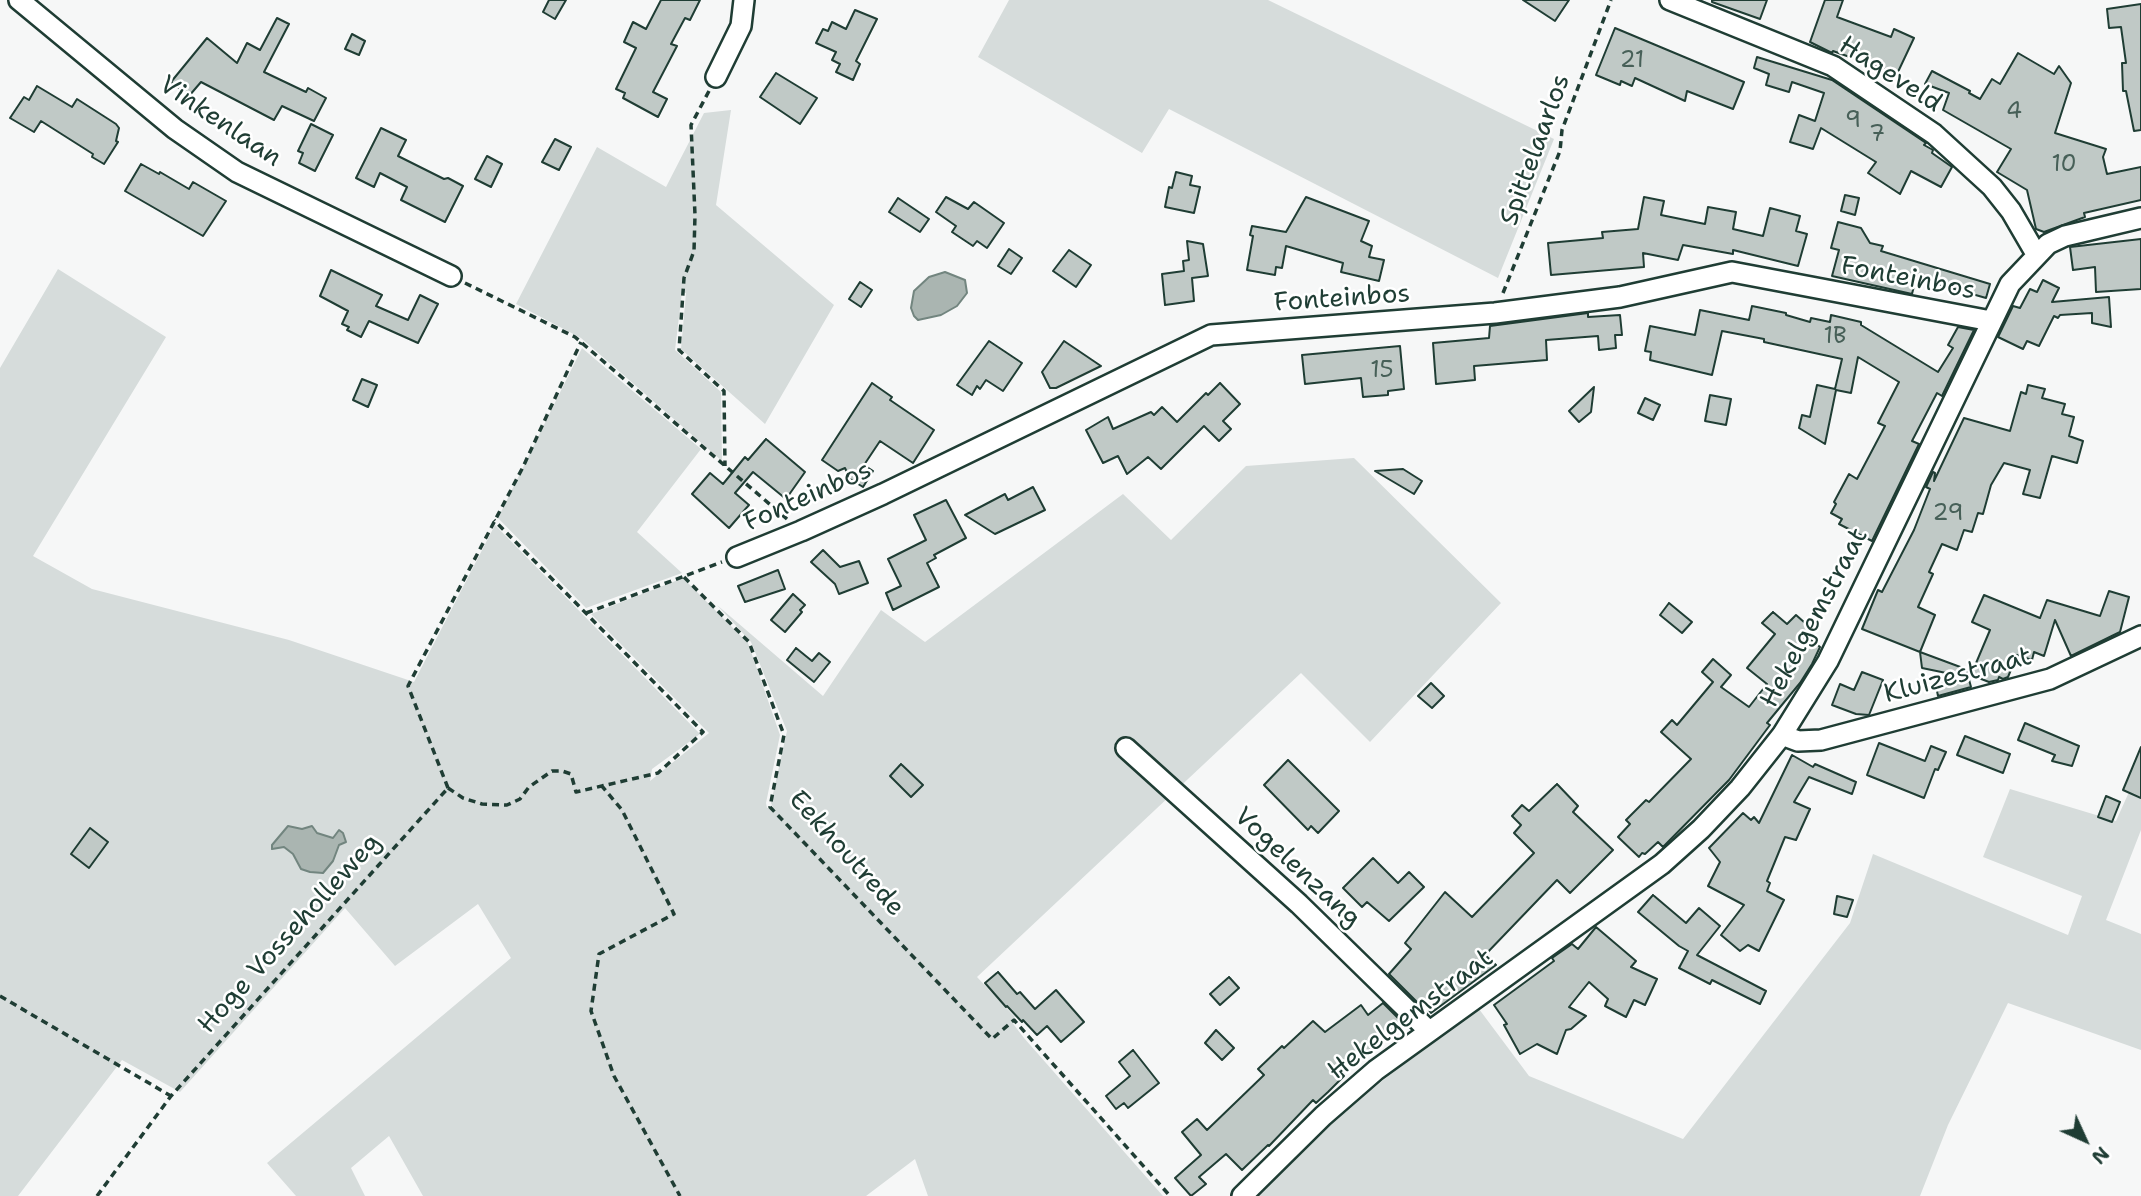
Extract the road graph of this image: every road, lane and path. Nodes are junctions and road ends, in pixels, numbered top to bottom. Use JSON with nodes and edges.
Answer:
{"nodes":[{"id":1,"x":19,"y":0,"type":"edge"},
{"id":2,"x":744,"y":0,"type":"edge"},
{"id":3,"x":1611,"y":0,"type":"edge"},
{"id":4,"x":1670,"y":0,"type":"edge"},
{"id":5,"x":716,"y":76,"type":"joint"},
{"id":6,"x":2141,"y":218,"type":"edge"},
{"id":7,"x":2036,"y":254,"type":"junction"},
{"id":8,"x":451,"y":276,"type":"joint"},
{"id":9,"x":1495,"y":313,"type":"junction"},
{"id":10,"x":1991,"y":321,"type":"junction"},
{"id":11,"x":581,"y":342,"type":"junction"},
{"id":12,"x":725,"y":466,"type":"junction"},
{"id":13,"x":494,"y":520,"type":"junction"},
{"id":14,"x":801,"y":531,"type":"junction"},
{"id":15,"x":737,"y":557,"type":"joint"},
{"id":16,"x":684,"y":576,"type":"junction"},
{"id":17,"x":586,"y":613,"type":"junction"},
{"id":18,"x":2141,"y":636,"type":"edge"},
{"id":19,"x":1783,"y":735,"type":"junction"},
{"id":20,"x":1126,"y":748,"type":"dead end"},
{"id":21,"x":601,"y":785,"type":"junction"},
{"id":22,"x":448,"y":788,"type":"junction"},
{"id":23,"x":0,"y":996,"type":"edge"},
{"id":24,"x":1429,"y":1031,"type":"junction"},
{"id":25,"x":172,"y":1096,"type":"junction"},
{"id":26,"x":97,"y":1196,"type":"edge"},
{"id":27,"x":680,"y":1196,"type":"edge"},
{"id":28,"x":1170,"y":1196,"type":"edge"},
{"id":29,"x":1241,"y":1196,"type":"edge"}],
"edges":[{"from":1,"to":8,"type":"street","name":"Vinkenlaan"},
{"from":2,"to":5,"type":"street"},
{"from":3,"to":9,"type":"path","name":"Spittelaarlos"},
{"from":4,"to":7,"type":"street","name":"Hageveld"},
{"from":5,"to":12,"type":"path"},
{"from":6,"to":7,"type":"street","name":"Hekelgemstraat"},
{"from":7,"to":10,"type":"street","name":"Hekelgemstraat"},
{"from":8,"to":11,"type":"path"},
{"from":9,"to":10,"type":"street","name":"Fonteinbos"},
{"from":9,"to":14,"type":"street","name":"Fonteinbos"},
{"from":10,"to":19,"type":"street","name":"Hekelgemstraat"},
{"from":11,"to":12,"type":"path"},
{"from":11,"to":13,"type":"path"},
{"from":12,"to":14,"type":"path"},
{"from":13,"to":17,"type":"path"},
{"from":13,"to":22,"type":"path"},
{"from":14,"to":15,"type":"street","name":"Fonteinbos"},
{"from":15,"to":16,"type":"path"},
{"from":16,"to":17,"type":"path"},
{"from":16,"to":28,"type":"path","name":"Eekhoutrede"},
{"from":17,"to":21,"type":"path"},
{"from":18,"to":19,"type":"street","name":"Kluizestraat"},
{"from":19,"to":24,"type":"street","name":"Hekelgemstraat"},
{"from":20,"to":24,"type":"street","name":"Vogelenzang"},
{"from":21,"to":22,"type":"path"},
{"from":21,"to":27,"type":"path"},
{"from":22,"to":25,"type":"path","name":"Hoge Vosseholleweg"},
{"from":23,"to":25,"type":"path"},
{"from":24,"to":29,"type":"street","name":"Hekelgemstraat"},
{"from":25,"to":26,"type":"path","name":"Hoge Vosseholleweg"}]}
